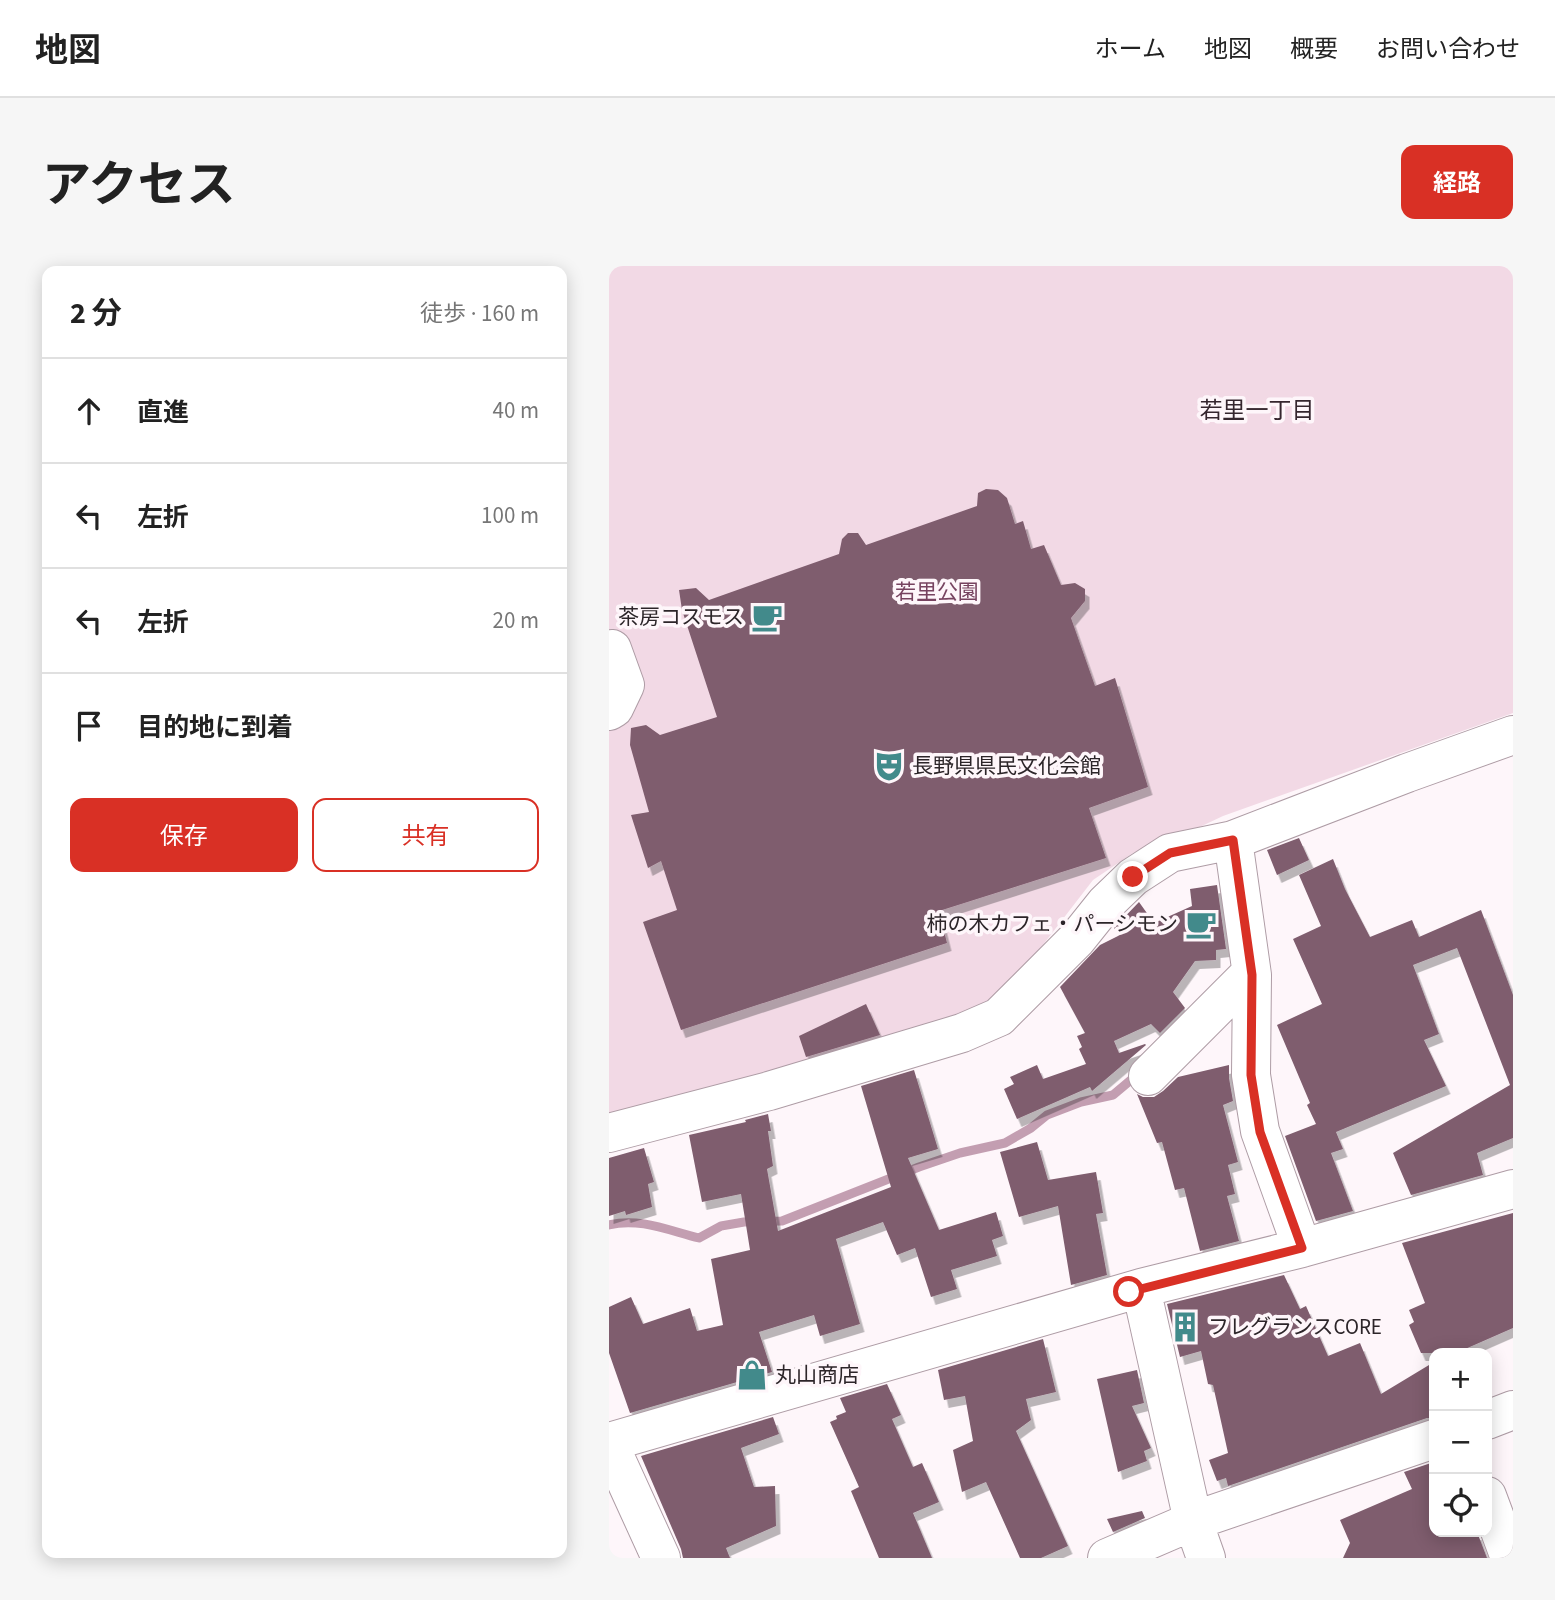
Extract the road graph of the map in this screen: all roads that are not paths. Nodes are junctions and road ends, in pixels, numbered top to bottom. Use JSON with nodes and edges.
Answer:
{"nodes":[{"id":1,"x":609,"y":650,"type":"edge"},
{"id":2,"x":609,"y":710,"type":"edge"},
{"id":3,"x":1513,"y":736,"type":"edge"},
{"id":4,"x":1233,"y":840,"type":"junction"},
{"id":5,"x":1251,"y":973,"type":"junction"},
{"id":6,"x":1148,"y":1076,"type":"dead end"},
{"id":7,"x":609,"y":1133,"type":"edge"},
{"id":8,"x":1513,"y":1189,"type":"edge"},
{"id":9,"x":1302,"y":1248,"type":"junction"},
{"id":10,"x":1141,"y":1288,"type":"junction"},
{"id":11,"x":1513,"y":1410,"type":"edge"},
{"id":12,"x":1492,"y":1418,"type":"edge"},
{"id":13,"x":1429,"y":1441,"type":"edge"},
{"id":14,"x":609,"y":1443,"type":"edge"},
{"id":15,"x":1492,"y":1509,"type":"edge"},
{"id":16,"x":1193,"y":1521,"type":"junction"},
{"id":17,"x":661,"y":1558,"type":"edge"},
{"id":18,"x":1107,"y":1558,"type":"edge"},
{"id":19,"x":1206,"y":1558,"type":"edge"},
{"id":20,"x":1510,"y":1558,"type":"edge"}],
"edges":[{"from":1,"to":2,"type":"street"},
{"from":3,"to":4,"type":"street"},
{"from":4,"to":5,"type":"street"},
{"from":4,"to":7,"type":"street"},
{"from":5,"to":6,"type":"street"},
{"from":5,"to":9,"type":"street"},
{"from":8,"to":9,"type":"street"},
{"from":9,"to":10,"type":"street"},
{"from":10,"to":14,"type":"street"},
{"from":10,"to":16,"type":"street"},
{"from":11,"to":12,"type":"street"},
{"from":13,"to":16,"type":"street"},
{"from":14,"to":17,"type":"street"},
{"from":15,"to":20,"type":"street"},
{"from":16,"to":18,"type":"street"},
{"from":16,"to":19,"type":"street"}]}
